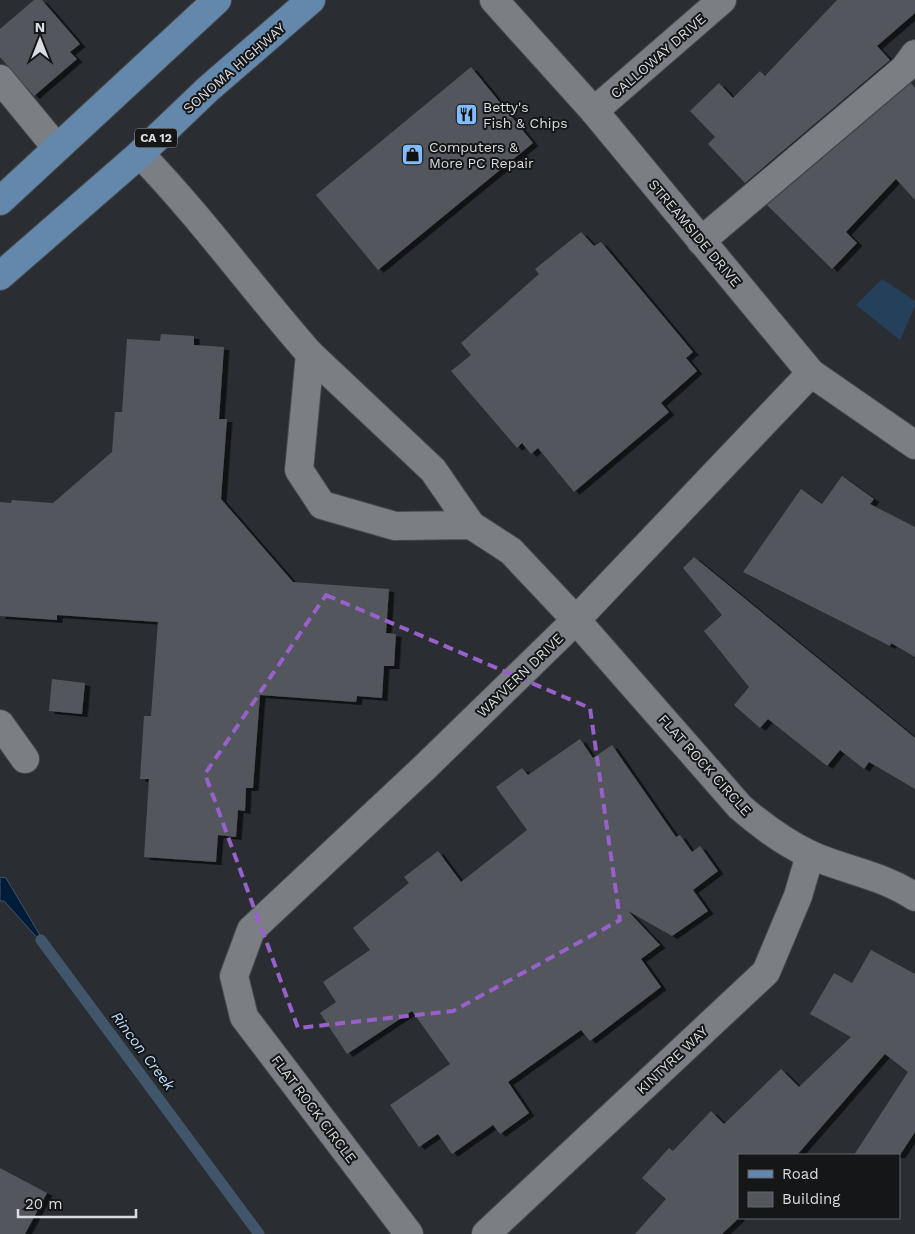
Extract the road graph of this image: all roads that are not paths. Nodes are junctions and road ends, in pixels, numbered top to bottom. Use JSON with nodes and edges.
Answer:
{"nodes":[{"id":1,"x":217,"y":0,"type":"edge"},
{"id":2,"x":312,"y":0,"type":"edge"},
{"id":3,"x":494,"y":0,"type":"edge"},
{"id":4,"x":722,"y":0,"type":"edge"},
{"id":5,"x":915,"y":54,"type":"edge"},
{"id":6,"x":0,"y":79,"type":"edge"},
{"id":7,"x":594,"y":111,"type":"junction"},
{"id":8,"x":56,"y":147,"type":"junction"},
{"id":9,"x":140,"y":154,"type":"junction"},
{"id":10,"x":0,"y":201,"type":"edge"},
{"id":11,"x":700,"y":241,"type":"junction"},
{"id":12,"x":0,"y":276,"type":"edge"},
{"id":13,"x":310,"y":354,"type":"junction"},
{"id":14,"x":811,"y":373,"type":"junction"},
{"id":15,"x":915,"y":445,"type":"edge"},
{"id":16,"x":471,"y":525,"type":"junction"},
{"id":17,"x":576,"y":620,"type":"junction"},
{"id":18,"x":0,"y":724,"type":"edge"},
{"id":19,"x":24,"y":759,"type":"dead end"},
{"id":20,"x":810,"y":855,"type":"junction"},
{"id":21,"x":915,"y":897,"type":"edge"},
{"id":22,"x":234,"y":976,"type":"joint"},
{"id":23,"x":409,"y":1234,"type":"edge"},
{"id":24,"x":486,"y":1234,"type":"edge"}],
"edges":[{"from":1,"to":8,"type":"main road"},
{"from":2,"to":9,"type":"main road","name":"SONOMA HIGHWAY","number":"CA 12"},
{"from":3,"to":7,"type":"street","name":"STREAMSIDE DRIVE"},
{"from":4,"to":7,"type":"street","name":"CALLOWAY DRIVE"},
{"from":5,"to":11,"type":"street"},
{"from":6,"to":8,"type":"street"},
{"from":7,"to":11,"type":"street","name":"STREAMSIDE DRIVE"},
{"from":8,"to":10,"type":"main road"},
{"from":9,"to":12,"type":"main road","name":"SONOMA HIGHWAY","number":"CA 12"},
{"from":9,"to":13,"type":"street"},
{"from":11,"to":14,"type":"street","name":"STREAMSIDE DRIVE"},
{"from":13,"to":16,"type":"street"},
{"from":13,"to":16,"type":"street"},
{"from":14,"to":15,"type":"street","name":"STREAMSIDE DRIVE"},
{"from":14,"to":17,"type":"street","name":"WAYVERN DRIVE"},
{"from":16,"to":17,"type":"street","name":"FLAT ROCK CIRCLE"},
{"from":17,"to":20,"type":"street","name":"FLAT ROCK CIRCLE"},
{"from":17,"to":22,"type":"street","name":"WAYVERN DRIVE"},
{"from":18,"to":19,"type":"street"},
{"from":20,"to":21,"type":"street","name":"FLAT ROCK CIRCLE"},
{"from":20,"to":24,"type":"street","name":"KINTYRE WAY"},
{"from":22,"to":23,"type":"street","name":"FLAT ROCK CIRCLE"}]}
